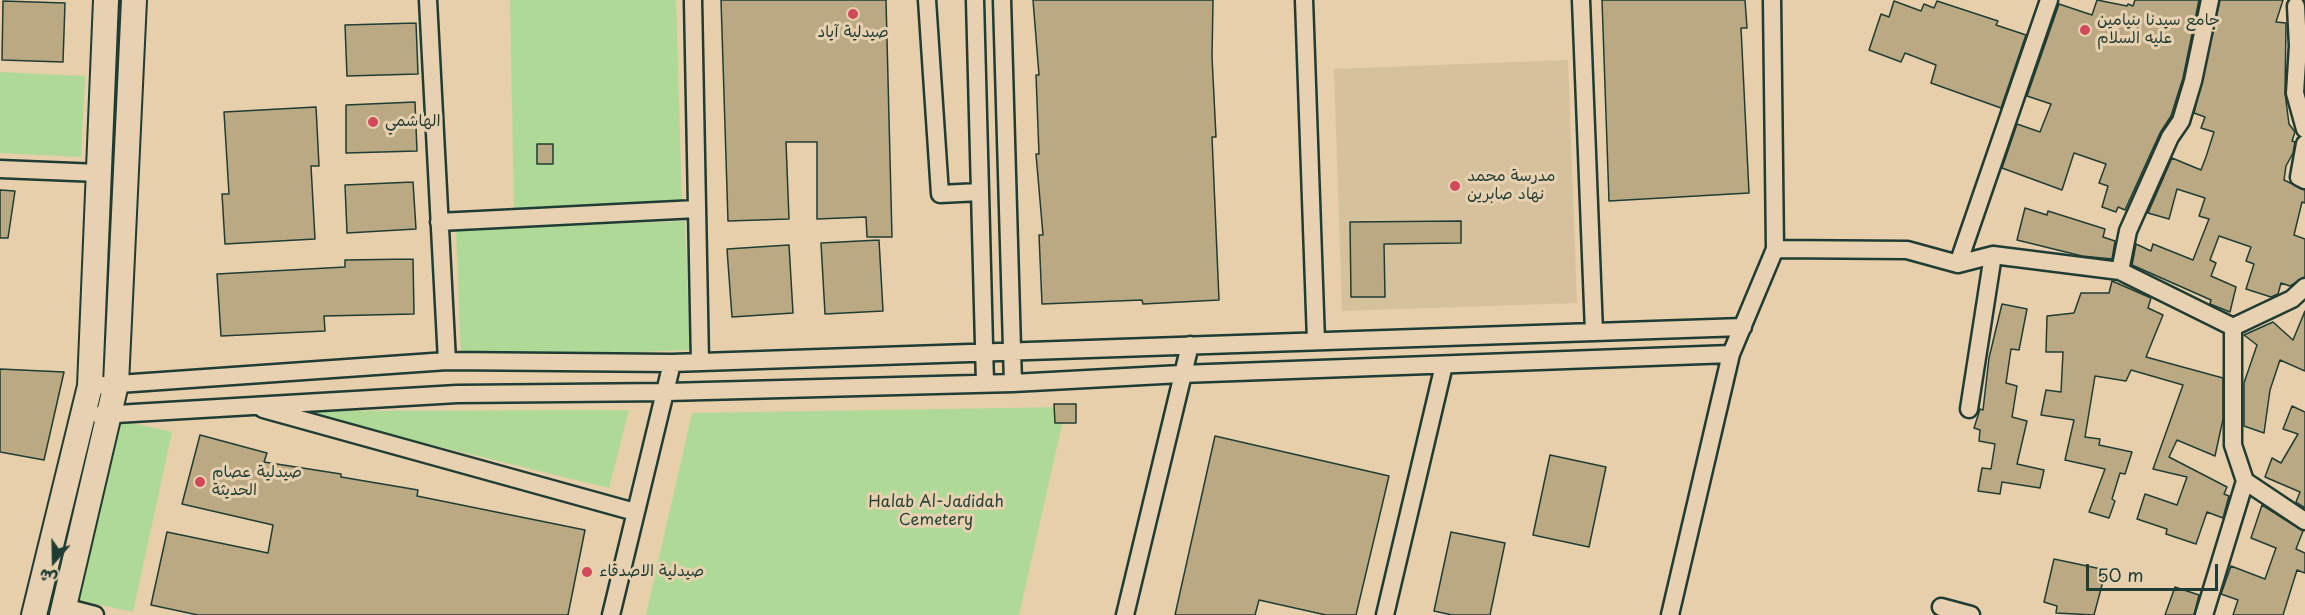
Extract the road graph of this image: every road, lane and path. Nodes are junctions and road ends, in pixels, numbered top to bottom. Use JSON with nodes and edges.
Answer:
{"nodes":[{"id":1,"x":106,"y":0,"type":"edge"},
{"id":2,"x":134,"y":0,"type":"edge"},
{"id":3,"x":428,"y":0,"type":"edge"},
{"id":4,"x":693,"y":0,"type":"edge"},
{"id":5,"x":927,"y":0,"type":"edge"},
{"id":6,"x":975,"y":0,"type":"edge"},
{"id":7,"x":1002,"y":0,"type":"edge"},
{"id":8,"x":1304,"y":0,"type":"edge"},
{"id":9,"x":1581,"y":0,"type":"edge"},
{"id":10,"x":1772,"y":0,"type":"edge"},
{"id":11,"x":2049,"y":0,"type":"edge"},
{"id":12,"x":2210,"y":0,"type":"edge"},
{"id":13,"x":2298,"y":4,"type":"edge"},
{"id":14,"x":2305,"y":129,"type":"edge"},
{"id":15,"x":2305,"y":144,"type":"edge"},
{"id":16,"x":0,"y":169,"type":"edge"},
{"id":17,"x":99,"y":173,"type":"junction"},
{"id":18,"x":2305,"y":180,"type":"edge"},
{"id":19,"x":980,"y":192,"type":"junction"},
{"id":20,"x":697,"y":209,"type":"junction"},
{"id":21,"x":439,"y":222,"type":"junction"},
{"id":22,"x":1775,"y":249,"type":"junction"},
{"id":23,"x":1993,"y":255,"type":"junction"},
{"id":24,"x":1958,"y":264,"type":"junction"},
{"id":25,"x":2120,"y":271,"type":"junction"},
{"id":26,"x":2305,"y":287,"type":"edge"},
{"id":27,"x":1743,"y":327,"type":"junction"},
{"id":28,"x":2233,"y":327,"type":"junction"},
{"id":29,"x":1594,"y":332,"type":"junction"},
{"id":30,"x":1316,"y":341,"type":"junction"},
{"id":31,"x":1190,"y":345,"type":"junction"},
{"id":32,"x":1012,"y":350,"type":"junction"},
{"id":33,"x":984,"y":351,"type":"junction"},
{"id":34,"x":1731,"y":354,"type":"junction"},
{"id":35,"x":447,"y":361,"type":"junction"},
{"id":36,"x":700,"y":362,"type":"junction"},
{"id":37,"x":672,"y":363,"type":"junction"},
{"id":38,"x":1444,"y":365,"type":"junction"},
{"id":39,"x":1181,"y":374,"type":"junction"},
{"id":40,"x":985,"y":383,"type":"junction"},
{"id":41,"x":1013,"y":383,"type":"junction"},
{"id":42,"x":116,"y":384,"type":"junction"},
{"id":43,"x":90,"y":386,"type":"junction"},
{"id":44,"x":667,"y":392,"type":"junction"},
{"id":45,"x":251,"y":406,"type":"junction"},
{"id":46,"x":1969,"y":409,"type":"dead end"},
{"id":47,"x":109,"y":414,"type":"junction"},
{"id":48,"x":83,"y":416,"type":"junction"},
{"id":49,"x":2245,"y":481,"type":"junction"},
{"id":50,"x":635,"y":512,"type":"junction"},
{"id":51,"x":2305,"y":521,"type":"edge"},
{"id":52,"x":1941,"y":607,"type":"dead end"},
{"id":53,"x":63,"y":611,"type":"edge"},
{"id":54,"x":34,"y":615,"type":"edge"},
{"id":55,"x":95,"y":615,"type":"edge"},
{"id":56,"x":611,"y":615,"type":"edge"},
{"id":57,"x":1125,"y":615,"type":"edge"},
{"id":58,"x":1385,"y":615,"type":"edge"},
{"id":59,"x":1671,"y":615,"type":"edge"},
{"id":60,"x":1971,"y":615,"type":"edge"},
{"id":61,"x":2204,"y":615,"type":"edge"}],
"edges":[{"from":1,"to":17,"type":"street"},
{"from":2,"to":42,"type":"street"},
{"from":3,"to":21,"type":"street"},
{"from":4,"to":20,"type":"street"},
{"from":5,"to":19,"type":"street"},
{"from":6,"to":19,"type":"street"},
{"from":7,"to":32,"type":"street"},
{"from":8,"to":30,"type":"street"},
{"from":9,"to":29,"type":"street"},
{"from":10,"to":22,"type":"street"},
{"from":11,"to":24,"type":"street"},
{"from":12,"to":25,"type":"street"},
{"from":13,"to":14,"type":"street"},
{"from":15,"to":18,"type":"street"},
{"from":16,"to":17,"type":"street"},
{"from":17,"to":43,"type":"street"},
{"from":19,"to":33,"type":"street"},
{"from":20,"to":21,"type":"street"},
{"from":20,"to":36,"type":"street"},
{"from":21,"to":35,"type":"street"},
{"from":22,"to":24,"type":"street"},
{"from":22,"to":27,"type":"street"},
{"from":23,"to":24,"type":"street"},
{"from":23,"to":25,"type":"street"},
{"from":23,"to":46,"type":"street"},
{"from":25,"to":28,"type":"street"},
{"from":26,"to":28,"type":"street"},
{"from":27,"to":29,"type":"street"},
{"from":27,"to":34,"type":"street"},
{"from":28,"to":49,"type":"street"},
{"from":29,"to":30,"type":"street"},
{"from":30,"to":31,"type":"street"},
{"from":31,"to":32,"type":"street"},
{"from":31,"to":39,"type":"street"},
{"from":32,"to":33,"type":"street"},
{"from":32,"to":41,"type":"street"},
{"from":33,"to":36,"type":"street"},
{"from":33,"to":40,"type":"street"},
{"from":34,"to":38,"type":"street"},
{"from":34,"to":59,"type":"street"},
{"from":35,"to":37,"type":"street"},
{"from":35,"to":42,"type":"street"},
{"from":36,"to":37,"type":"street"},
{"from":37,"to":44,"type":"street"},
{"from":38,"to":39,"type":"street"},
{"from":38,"to":58,"type":"street"},
{"from":39,"to":41,"type":"street"},
{"from":39,"to":57,"type":"street"},
{"from":40,"to":41,"type":"street"},
{"from":40,"to":44,"type":"street"},
{"from":42,"to":43,"type":"street"},
{"from":42,"to":47,"type":"street"},
{"from":43,"to":48,"type":"street"},
{"from":44,"to":45,"type":"street"},
{"from":44,"to":50,"type":"street"},
{"from":45,"to":47,"type":"street"},
{"from":45,"to":50,"type":"street"},
{"from":47,"to":48,"type":"street"},
{"from":47,"to":53,"type":"street"},
{"from":48,"to":54,"type":"street"},
{"from":49,"to":51,"type":"street"},
{"from":49,"to":61,"type":"street"},
{"from":50,"to":56,"type":"street"},
{"from":52,"to":60,"type":"street"},
{"from":53,"to":55,"type":"street"}]}
